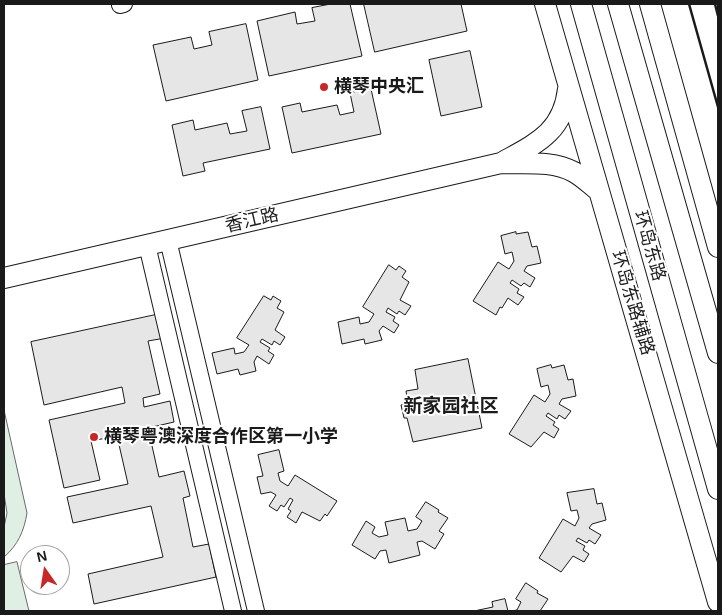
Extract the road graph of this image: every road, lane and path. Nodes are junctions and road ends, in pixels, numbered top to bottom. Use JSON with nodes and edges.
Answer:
{"nodes":[{"id":1,"x":545,"y":4,"type":"edge"},
{"id":2,"x":581,"y":4,"type":"edge"},
{"id":3,"x":618,"y":4,"type":"edge"},
{"id":4,"x":650,"y":4,"type":"edge"},
{"id":5,"x":568,"y":89,"type":"junction"},
{"id":6,"x":501,"y":163,"type":"junction"},
{"id":7,"x":598,"y":191,"type":"junction"},
{"id":8,"x":168,"y":240,"type":"junction"},
{"id":9,"x":147,"y":245,"type":"junction"},
{"id":10,"x":718,"y":248,"type":"edge"},
{"id":11,"x":4,"y":278,"type":"edge"},
{"id":12,"x":718,"y":353,"type":"edge"},
{"id":13,"x":718,"y":489,"type":"edge"},
{"id":14,"x":690,"y":500,"type":"junction"},
{"id":15,"x":718,"y":551,"type":"edge"},
{"id":16,"x":710,"y":575,"type":"junction"},
{"id":17,"x":718,"y":602,"type":"edge"},
{"id":18,"x":233,"y":611,"type":"edge"},
{"id":19,"x":256,"y":611,"type":"edge"},
{"id":20,"x":711,"y":611,"type":"edge"}],
"edges":[{"from":1,"to":5,"type":"main road","name":"环岛东路辅路"},
{"from":2,"to":13,"type":"main road","name":"环岛东路"},
{"from":3,"to":12,"type":"main road","name":"环岛东路"},
{"from":4,"to":10,"type":"main road"},
{"from":5,"to":6,"type":"main road"},
{"from":5,"to":7,"type":"main road","name":"环岛东路辅路"},
{"from":6,"to":7,"type":"main road"},
{"from":6,"to":8,"type":"main road","name":"香江路"},
{"from":7,"to":14,"type":"main road","name":"环岛东路辅路"},
{"from":8,"to":9,"type":"main road","name":"香江路"},
{"from":8,"to":19,"type":"street"},
{"from":9,"to":11,"type":"main road","name":"香江路"},
{"from":9,"to":18,"type":"street"},
{"from":14,"to":15,"type":"main road"},
{"from":14,"to":16,"type":"main road","name":"环岛东路辅路"},
{"from":16,"to":17,"type":"main road","name":"环岛东路辅路"},
{"from":16,"to":20,"type":"street"}]}
